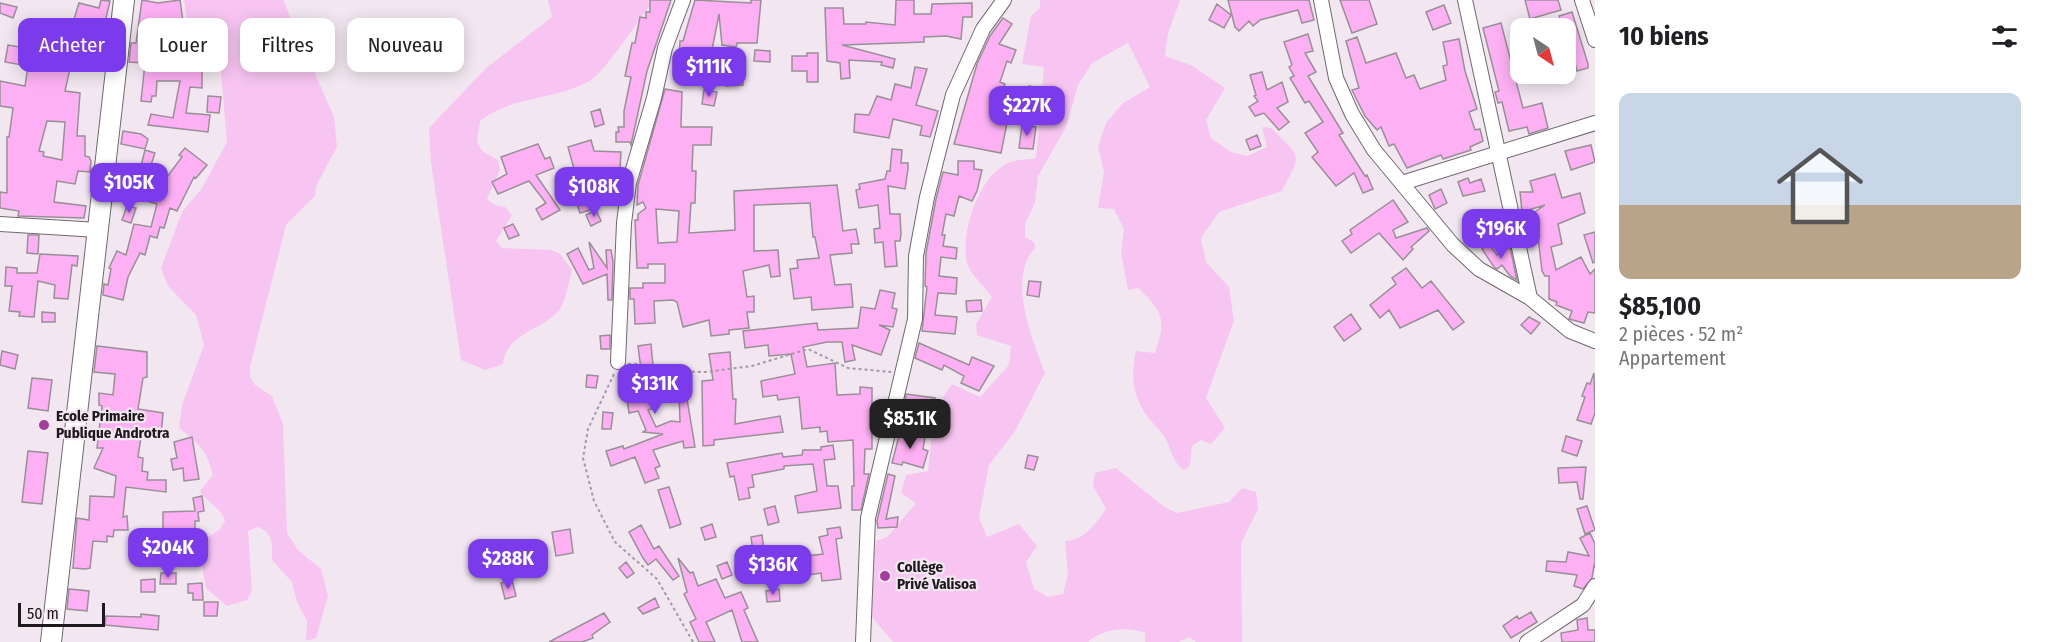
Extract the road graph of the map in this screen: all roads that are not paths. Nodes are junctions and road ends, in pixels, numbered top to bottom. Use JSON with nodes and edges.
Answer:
{"nodes":[{"id":1,"x":124,"y":0,"type":"edge"},
{"id":2,"x":683,"y":0,"type":"edge"},
{"id":3,"x":1004,"y":0,"type":"edge"},
{"id":4,"x":1322,"y":0,"type":"edge"},
{"id":5,"x":1465,"y":0,"type":"edge"},
{"id":6,"x":1582,"y":0,"type":"edge"},
{"id":7,"x":1595,"y":40,"type":"edge"},
{"id":8,"x":1595,"y":123,"type":"edge"},
{"id":9,"x":1499,"y":153,"type":"junction"},
{"id":10,"x":1402,"y":183,"type":"junction"},
{"id":11,"x":0,"y":224,"type":"edge"},
{"id":12,"x":98,"y":230,"type":"junction"},
{"id":13,"x":1530,"y":298,"type":"junction"},
{"id":14,"x":1595,"y":341,"type":"edge"},
{"id":15,"x":618,"y":362,"type":"road end"},
{"id":16,"x":1595,"y":586,"type":"edge"},
{"id":17,"x":51,"y":642,"type":"edge"},
{"id":18,"x":863,"y":642,"type":"edge"},
{"id":19,"x":1527,"y":642,"type":"edge"}],
"edges":[{"from":1,"to":12,"type":"street"},
{"from":2,"to":15,"type":"street"},
{"from":3,"to":18,"type":"street"},
{"from":4,"to":10,"type":"street"},
{"from":5,"to":9,"type":"street"},
{"from":6,"to":7,"type":"street"},
{"from":8,"to":9,"type":"street"},
{"from":9,"to":10,"type":"street"},
{"from":9,"to":13,"type":"street"},
{"from":10,"to":13,"type":"street"},
{"from":11,"to":12,"type":"street"},
{"from":12,"to":17,"type":"street"},
{"from":13,"to":14,"type":"street"},
{"from":16,"to":19,"type":"street"}]}
